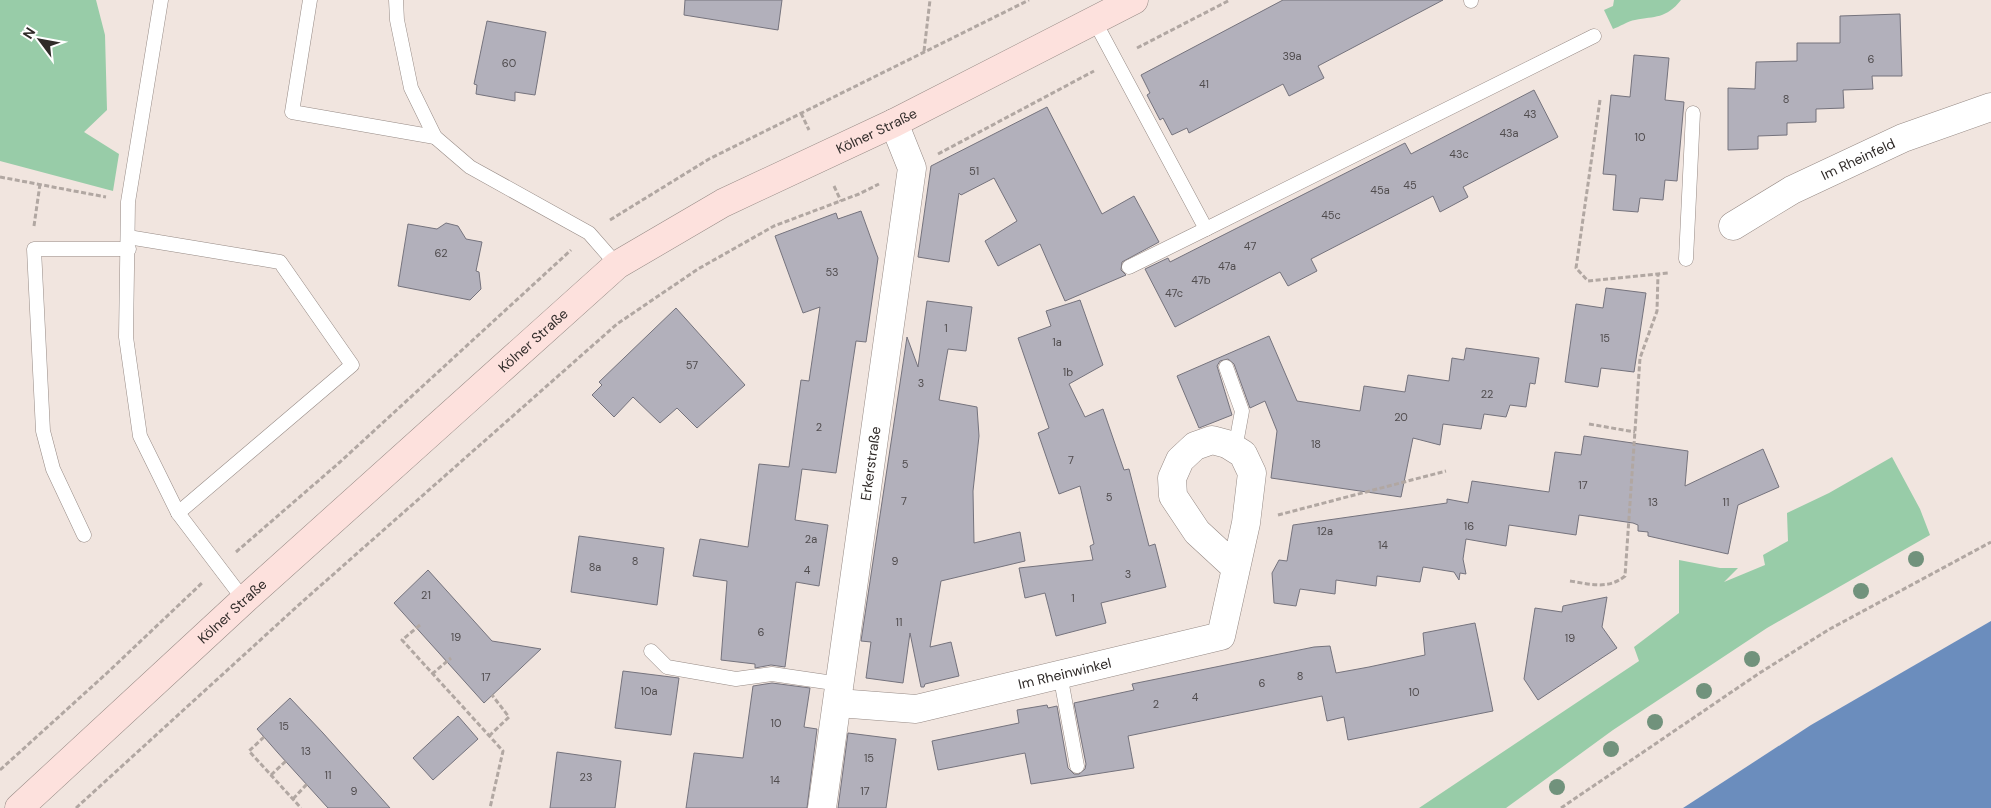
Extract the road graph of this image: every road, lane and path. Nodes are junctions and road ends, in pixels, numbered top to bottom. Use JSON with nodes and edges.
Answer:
{"nodes":[{"id":1,"x":161,"y":0,"type":"edge"},
{"id":2,"x":310,"y":0,"type":"edge"},
{"id":3,"x":396,"y":0,"type":"edge"},
{"id":4,"x":930,"y":0,"type":"edge"},
{"id":5,"x":1134,"y":0,"type":"edge"},
{"id":6,"x":1230,"y":0,"type":"edge"},
{"id":7,"x":1094,"y":20,"type":"junction"},
{"id":8,"x":1594,"y":36,"type":"dead end"},
{"id":9,"x":924,"y":52,"type":"dead end"},
{"id":10,"x":1115,"y":60,"type":"junction"},
{"id":11,"x":1600,"y":100,"type":"dead end"},
{"id":12,"x":1991,"y":107,"type":"edge"},
{"id":13,"x":1693,"y":113,"type":"dead end"},
{"id":14,"x":894,"y":123,"type":"junction"},
{"id":15,"x":435,"y":137,"type":"junction"},
{"id":16,"x":912,"y":168,"type":"junction"},
{"id":17,"x":0,"y":177,"type":"edge"},
{"id":18,"x":40,"y":184,"type":"junction"},
{"id":19,"x":128,"y":202,"type":"junction"},
{"id":20,"x":1733,"y":226,"type":"dead end"},
{"id":21,"x":1206,"y":229,"type":"junction"},
{"id":22,"x":129,"y":243,"type":"junction"},
{"id":23,"x":34,"y":249,"type":"junction"},
{"id":24,"x":1686,"y":259,"type":"dead end"},
{"id":25,"x":617,"y":265,"type":"junction"},
{"id":26,"x":1130,"y":267,"type":"dead end"},
{"id":27,"x":1675,"y":272,"type":"dead end"},
{"id":28,"x":1658,"y":274,"type":"junction"},
{"id":29,"x":1226,"y":367,"type":"dead end"},
{"id":30,"x":1589,"y":424,"type":"dead end"},
{"id":31,"x":1636,"y":432,"type":"junction"},
{"id":32,"x":1235,"y":450,"type":"junction"},
{"id":33,"x":1446,"y":471,"type":"dead end"},
{"id":34,"x":178,"y":513,"type":"junction"},
{"id":35,"x":1246,"y":523,"type":"junction"},
{"id":36,"x":84,"y":534,"type":"dead end"},
{"id":37,"x":1991,"y":542,"type":"edge"},
{"id":38,"x":1236,"y":568,"type":"junction"},
{"id":39,"x":1570,"y":581,"type":"dead end"},
{"id":40,"x":244,"y":600,"type":"junction"},
{"id":41,"x":420,"y":625,"type":"dead end"},
{"id":42,"x":651,"y":651,"type":"dead end"},
{"id":43,"x":451,"y":658,"type":"dead end"},
{"id":44,"x":432,"y":674,"type":"junction"},
{"id":45,"x":1060,"y":674,"type":"junction"},
{"id":46,"x":839,"y":693,"type":"junction"},
{"id":47,"x":492,"y":695,"type":"dead end"},
{"id":48,"x":489,"y":736,"type":"junction"},
{"id":49,"x":264,"y":737,"type":"dead end"},
{"id":50,"x":286,"y":761,"type":"dead end"},
{"id":51,"x":1077,"y":766,"type":"dead end"},
{"id":52,"x":271,"y":775,"type":"junction"},
{"id":53,"x":307,"y":784,"type":"dead end"},
{"id":54,"x":292,"y":799,"type":"junction"},
{"id":55,"x":19,"y":808,"type":"edge"},
{"id":56,"x":76,"y":808,"type":"edge"},
{"id":57,"x":301,"y":808,"type":"edge"},
{"id":58,"x":490,"y":808,"type":"edge"},
{"id":59,"x":822,"y":808,"type":"edge"},
{"id":60,"x":1561,"y":808,"type":"edge"}],
"edges":[{"from":1,"to":19,"type":"lane"},
{"from":2,"to":15,"type":"lane"},
{"from":3,"to":15,"type":"lane"},
{"from":4,"to":9,"type":"path"},
{"from":5,"to":7,"type":"main road","name":"Kölner Straße"},
{"from":6,"to":10,"type":"path"},
{"from":7,"to":10,"type":"lane"},
{"from":7,"to":14,"type":"main road","name":"Kölner Straße"},
{"from":8,"to":21,"type":"lane"},
{"from":10,"to":16,"type":"path"},
{"from":10,"to":21,"type":"lane"},
{"from":11,"to":28,"type":"path"},
{"from":12,"to":20,"type":"street","name":"Im Rheinfeld"},
{"from":13,"to":24,"type":"lane"},
{"from":14,"to":16,"type":"street","name":"Erkerstraße"},
{"from":14,"to":25,"type":"main road","name":"Kölner Straße"},
{"from":15,"to":25,"type":"lane"},
{"from":16,"to":46,"type":"street","name":"Erkerstraße"},
{"from":16,"to":56,"type":"path"},
{"from":17,"to":18,"type":"path"},
{"from":18,"to":19,"type":"path"},
{"from":18,"to":23,"type":"path"},
{"from":19,"to":22,"type":"lane"},
{"from":21,"to":26,"type":"lane"},
{"from":22,"to":23,"type":"lane"},
{"from":22,"to":34,"type":"lane"},
{"from":22,"to":34,"type":"lane"},
{"from":23,"to":36,"type":"lane"},
{"from":25,"to":40,"type":"main road","name":"Kölner Straße"},
{"from":27,"to":28,"type":"path"},
{"from":28,"to":31,"type":"path"},
{"from":29,"to":32,"type":"lane"},
{"from":30,"to":31,"type":"path"},
{"from":31,"to":39,"type":"path"},
{"from":32,"to":35,"type":"street","name":"Im Rheinwinkel"},
{"from":32,"to":38,"type":"street","name":"Im Rheinwinkel"},
{"from":33,"to":35,"type":"path"},
{"from":34,"to":40,"type":"lane"},
{"from":35,"to":38,"type":"street","name":"Im Rheinwinkel"},
{"from":37,"to":60,"type":"path"},
{"from":38,"to":45,"type":"street","name":"Im Rheinwinkel"},
{"from":40,"to":55,"type":"main road","name":"Kölner Straße"},
{"from":41,"to":44,"type":"path"},
{"from":42,"to":46,"type":"lane"},
{"from":43,"to":44,"type":"path"},
{"from":44,"to":48,"type":"path"},
{"from":45,"to":46,"type":"street","name":"Im Rheinwinkel"},
{"from":45,"to":51,"type":"lane"},
{"from":46,"to":59,"type":"street","name":"Erkerstraße"},
{"from":47,"to":48,"type":"path"},
{"from":48,"to":58,"type":"path"},
{"from":49,"to":52,"type":"path"},
{"from":50,"to":52,"type":"path"},
{"from":52,"to":54,"type":"path"},
{"from":53,"to":54,"type":"path"},
{"from":54,"to":57,"type":"path"}]}
